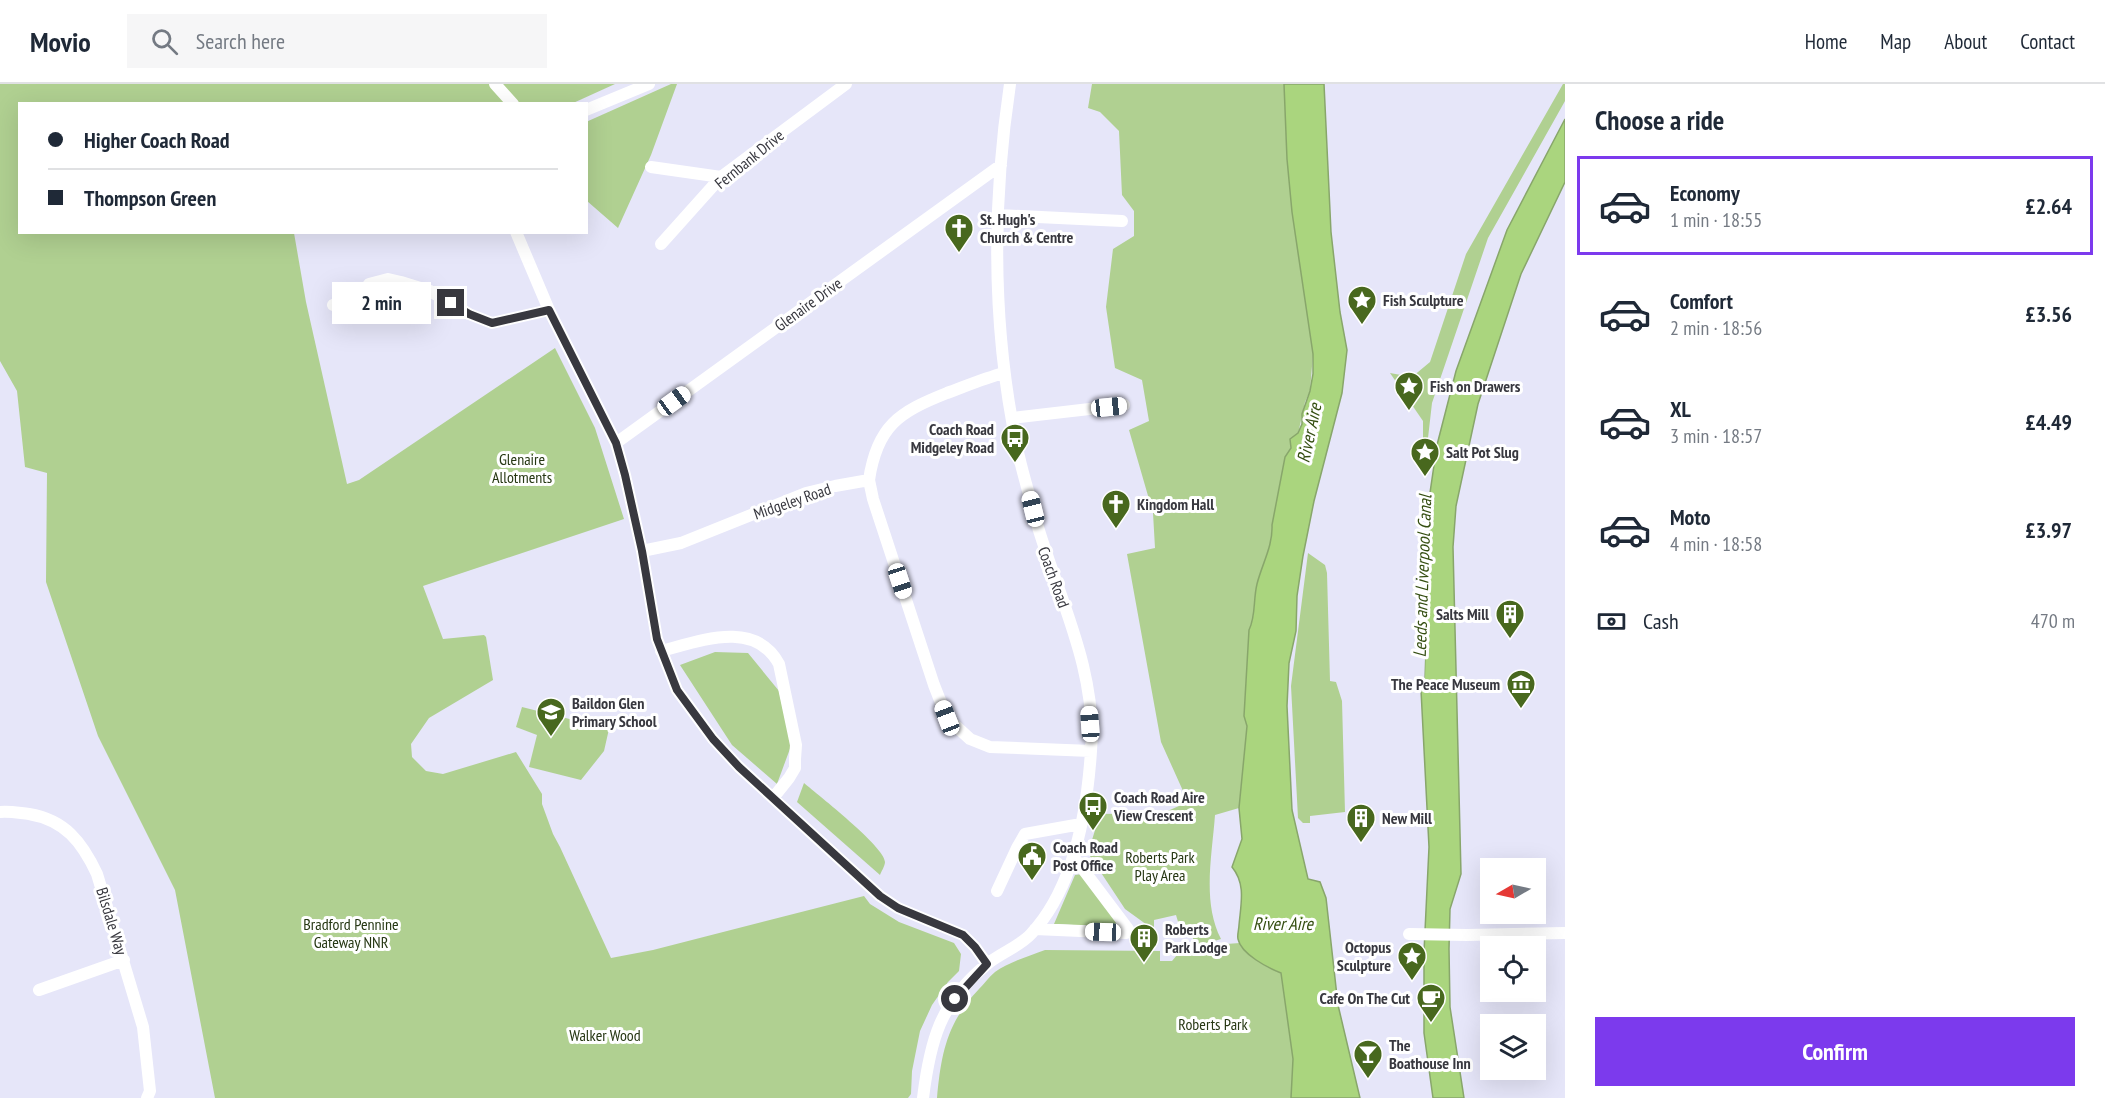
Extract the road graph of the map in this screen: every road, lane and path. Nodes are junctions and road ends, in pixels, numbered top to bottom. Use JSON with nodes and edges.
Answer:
{"nodes":[{"id":1,"x":495,"y":84,"type":"edge"},
{"id":2,"x":649,"y":84,"type":"edge"},
{"id":3,"x":846,"y":84,"type":"edge"},
{"id":4,"x":1010,"y":84,"type":"edge"},
{"id":5,"x":511,"y":102,"type":"edge"},
{"id":6,"x":588,"y":109,"type":"edge"},
{"id":7,"x":1001,"y":165,"type":"junction"},
{"id":8,"x":651,"y":167,"type":"dead end"},
{"id":9,"x":721,"y":177,"type":"junction"},
{"id":10,"x":998,"y":215,"type":"junction"},
{"id":11,"x":1122,"y":221,"type":"dead end"},
{"id":12,"x":517,"y":234,"type":"edge"},
{"id":13,"x":662,"y":244,"type":"dead end"},
{"id":14,"x":333,"y":305,"type":"dead end"},
{"id":15,"x":549,"y":310,"type":"junction"},
{"id":16,"x":1004,"y":373,"type":"junction"},
{"id":17,"x":1124,"y":405,"type":"dead end"},
{"id":18,"x":1012,"y":418,"type":"junction"},
{"id":19,"x":616,"y":443,"type":"junction"},
{"id":20,"x":869,"y":480,"type":"junction"},
{"id":21,"x":642,"y":551,"type":"junction"},
{"id":22,"x":661,"y":651,"type":"junction"},
{"id":23,"x":1091,"y":751,"type":"junction"},
{"id":24,"x":773,"y":798,"type":"junction"},
{"id":25,"x":0,"y":812,"type":"edge"},
{"id":26,"x":1081,"y":824,"type":"junction"},
{"id":27,"x":1073,"y":856,"type":"junction"},
{"id":28,"x":997,"y":891,"type":"dead end"},
{"id":29,"x":1035,"y":929,"type":"junction"},
{"id":30,"x":1565,"y":933,"type":"edge"},
{"id":31,"x":1411,"y":934,"type":"dead end"},
{"id":32,"x":124,"y":960,"type":"junction"},
{"id":33,"x":987,"y":964,"type":"junction"},
{"id":34,"x":39,"y":990,"type":"dead end"},
{"id":35,"x":149,"y":1095,"type":"edge"},
{"id":36,"x":923,"y":1098,"type":"edge"}],
"edges":[{"from":1,"to":5,"type":"street"},
{"from":2,"to":6,"type":"street"},
{"from":3,"to":9,"type":"street","name":"Fernbank Drive"},
{"from":4,"to":7,"type":"street","name":"Coach Road"},
{"from":7,"to":10,"type":"street","name":"Coach Road"},
{"from":7,"to":19,"type":"street","name":"Glenaire Drive"},
{"from":8,"to":9,"type":"street"},
{"from":9,"to":13,"type":"street","name":"Fernbank Drive"},
{"from":10,"to":11,"type":"street"},
{"from":10,"to":16,"type":"street","name":"Coach Road"},
{"from":12,"to":15,"type":"street"},
{"from":14,"to":15,"type":"street"},
{"from":15,"to":19,"type":"street"},
{"from":16,"to":18,"type":"street","name":"Coach Road"},
{"from":16,"to":20,"type":"street"},
{"from":17,"to":18,"type":"street"},
{"from":18,"to":23,"type":"street","name":"Coach Road"},
{"from":19,"to":21,"type":"street"},
{"from":20,"to":21,"type":"street","name":"Midgeley Road"},
{"from":20,"to":23,"type":"street"},
{"from":21,"to":22,"type":"street"},
{"from":22,"to":24,"type":"street"},
{"from":22,"to":24,"type":"street"},
{"from":23,"to":26,"type":"street","name":"Coach Road"},
{"from":24,"to":33,"type":"street"},
{"from":25,"to":32,"type":"street","name":"Bilsdale Way"},
{"from":26,"to":27,"type":"street","name":"Coach Road"},
{"from":26,"to":28,"type":"street"},
{"from":27,"to":29,"type":"street","name":"Coach Road"},
{"from":27,"to":29,"type":"street"},
{"from":29,"to":33,"type":"street","name":"Coach Road"},
{"from":30,"to":31,"type":"street"},
{"from":32,"to":34,"type":"street"},
{"from":32,"to":35,"type":"street","name":"Bilsdale Way"},
{"from":33,"to":36,"type":"street","name":"Coach Road"}]}
